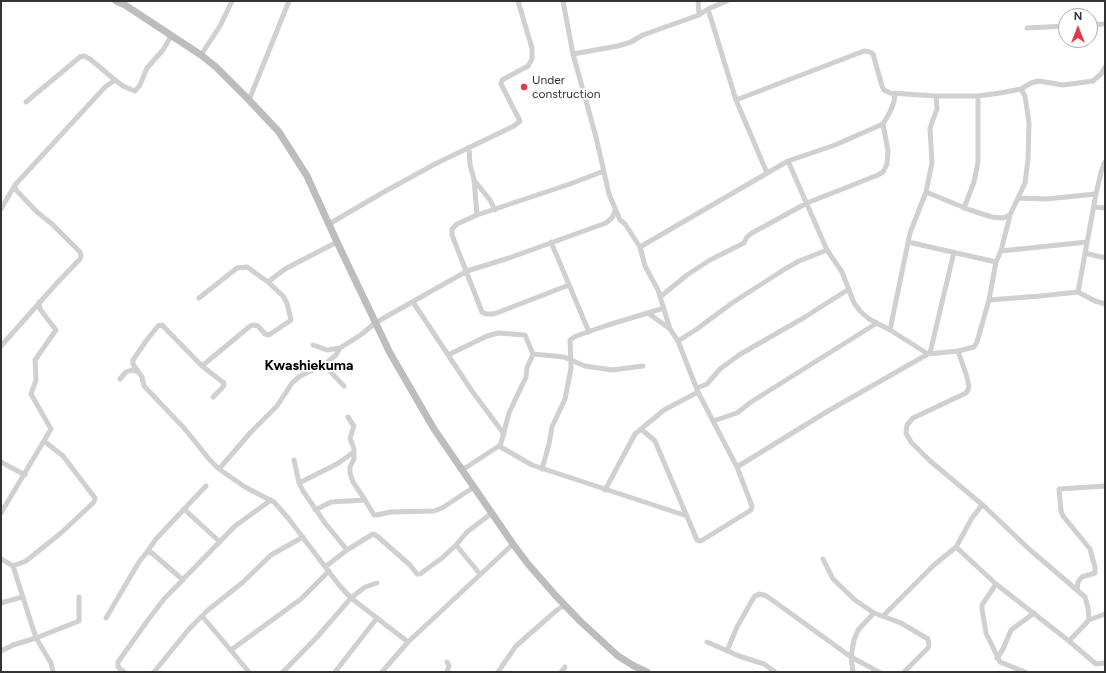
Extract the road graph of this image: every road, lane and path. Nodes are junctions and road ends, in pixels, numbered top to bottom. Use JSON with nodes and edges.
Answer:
{"nodes":[{"id":1,"x":116,"y":1,"type":"edge"},
{"id":2,"x":232,"y":1,"type":"edge"},
{"id":3,"x":290,"y":1,"type":"edge"},
{"id":4,"x":518,"y":1,"type":"edge"},
{"id":5,"x":563,"y":1,"type":"edge"},
{"id":6,"x":698,"y":1,"type":"edge"},
{"id":7,"x":727,"y":1,"type":"edge"},
{"id":8,"x":708,"y":9,"type":"junction"},
{"id":9,"x":699,"y":15,"type":"junction"},
{"id":10,"x":1058,"y":26,"type":"edge"},
{"id":11,"x":1027,"y":28,"type":"dead end"},
{"id":12,"x":171,"y":36,"type":"junction"},
{"id":13,"x":573,"y":54,"type":"junction"},
{"id":14,"x":201,"y":55,"type":"junction"},
{"id":15,"x":1105,"y":67,"type":"edge"},
{"id":16,"x":115,"y":80,"type":"junction"},
{"id":17,"x":1021,"y":89,"type":"junction"},
{"id":18,"x":895,"y":94,"type":"junction"},
{"id":19,"x":936,"y":96,"type":"junction"},
{"id":20,"x":978,"y":96,"type":"junction"},
{"id":21,"x":249,"y":100,"type":"junction"},
{"id":22,"x":736,"y":100,"type":"junction"},
{"id":23,"x":26,"y":102,"type":"dead end"},
{"id":24,"x":883,"y":124,"type":"junction"},
{"id":25,"x":469,"y":147,"type":"junction"},
{"id":26,"x":788,"y":161,"type":"junction"},
{"id":27,"x":1105,"y":162,"type":"edge"},
{"id":28,"x":604,"y":171,"type":"junction"},
{"id":29,"x":767,"y":173,"type":"junction"},
{"id":30,"x":474,"y":179,"type":"junction"},
{"id":31,"x":15,"y":185,"type":"junction"},
{"id":32,"x":926,"y":192,"type":"junction"},
{"id":33,"x":1096,"y":194,"type":"junction"},
{"id":34,"x":1018,"y":198,"type":"junction"},
{"id":35,"x":807,"y":203,"type":"junction"},
{"id":36,"x":1094,"y":206,"type":"junction"},
{"id":37,"x":964,"y":208,"type":"junction"},
{"id":38,"x":1105,"y":208,"type":"edge"},
{"id":39,"x":1,"y":209,"type":"edge"},
{"id":40,"x":495,"y":210,"type":"junction"},
{"id":41,"x":615,"y":211,"type":"junction"},
{"id":42,"x":477,"y":215,"type":"junction"},
{"id":43,"x":1010,"y":215,"type":"junction"},
{"id":44,"x":620,"y":220,"type":"junction"},
{"id":45,"x":606,"y":223,"type":"junction"},
{"id":46,"x":329,"y":224,"type":"junction"},
{"id":47,"x":336,"y":242,"type":"junction"},
{"id":48,"x":551,"y":242,"type":"junction"},
{"id":49,"x":908,"y":242,"type":"junction"},
{"id":50,"x":1087,"y":242,"type":"junction"},
{"id":51,"x":640,"y":247,"type":"junction"},
{"id":52,"x":827,"y":250,"type":"junction"},
{"id":53,"x":1001,"y":251,"type":"junction"},
{"id":54,"x":954,"y":252,"type":"junction"},
{"id":55,"x":1085,"y":253,"type":"junction"},
{"id":56,"x":1105,"y":258,"type":"edge"},
{"id":57,"x":996,"y":262,"type":"junction"},
{"id":58,"x":467,"y":271,"type":"junction"},
{"id":59,"x":268,"y":282,"type":"junction"},
{"id":60,"x":569,"y":285,"type":"junction"},
{"id":61,"x":849,"y":289,"type":"junction"},
{"id":62,"x":1078,"y":292,"type":"junction"},
{"id":63,"x":660,"y":297,"type":"junction"},
{"id":64,"x":199,"y":298,"type":"dead end"},
{"id":65,"x":989,"y":300,"type":"junction"},
{"id":66,"x":40,"y":302,"type":"junction"},
{"id":67,"x":413,"y":302,"type":"junction"},
{"id":68,"x":1105,"y":304,"type":"edge"},
{"id":69,"x":664,"y":308,"type":"junction"},
{"id":70,"x":648,"y":313,"type":"junction"},
{"id":71,"x":375,"y":323,"type":"junction"},
{"id":72,"x":877,"y":323,"type":"junction"},
{"id":73,"x":670,"y":329,"type":"junction"},
{"id":74,"x":890,"y":330,"type":"junction"},
{"id":75,"x":589,"y":332,"type":"junction"},
{"id":76,"x":678,"y":340,"type":"junction"},
{"id":77,"x":314,"y":345,"type":"dead end"},
{"id":78,"x":1,"y":346,"type":"edge"},
{"id":79,"x":340,"y":348,"type":"junction"},
{"id":80,"x":958,"y":351,"type":"junction"},
{"id":81,"x":533,"y":354,"type":"junction"},
{"id":82,"x":929,"y":354,"type":"junction"},
{"id":83,"x":448,"y":356,"type":"junction"},
{"id":84,"x":571,"y":359,"type":"junction"},
{"id":85,"x":324,"y":365,"type":"junction"},
{"id":86,"x":202,"y":366,"type":"junction"},
{"id":87,"x":643,"y":366,"type":"dead end"},
{"id":88,"x":139,"y":372,"type":"junction"},
{"id":89,"x":120,"y":379,"type":"dead end"},
{"id":90,"x":344,"y":386,"type":"dead end"},
{"id":91,"x":698,"y":390,"type":"junction"},
{"id":92,"x":213,"y":397,"type":"dead end"},
{"id":93,"x":348,"y":417,"type":"dead end"},
{"id":94,"x":713,"y":422,"type":"junction"},
{"id":95,"x":641,"y":429,"type":"junction"},
{"id":96,"x":504,"y":434,"type":"junction"},
{"id":97,"x":44,"y":441,"type":"junction"},
{"id":98,"x":499,"y":446,"type":"junction"},
{"id":99,"x":354,"y":452,"type":"junction"},
{"id":100,"x":294,"y":460,"type":"dead end"},
{"id":101,"x":1,"y":462,"type":"edge"},
{"id":102,"x":737,"y":466,"type":"junction"},
{"id":103,"x":542,"y":468,"type":"junction"},
{"id":104,"x":219,"y":469,"type":"junction"},
{"id":105,"x":462,"y":470,"type":"junction"},
{"id":106,"x":25,"y":475,"type":"junction"},
{"id":107,"x":299,"y":483,"type":"junction"},
{"id":108,"x":206,"y":486,"type":"dead end"},
{"id":109,"x":1105,"y":486,"type":"edge"},
{"id":110,"x":474,"y":487,"type":"junction"},
{"id":111,"x":605,"y":490,"type":"junction"},
{"id":112,"x":271,"y":500,"type":"junction"},
{"id":113,"x":365,"y":500,"type":"junction"},
{"id":114,"x":982,"y":505,"type":"junction"},
{"id":115,"x":186,"y":507,"type":"junction"},
{"id":116,"x":315,"y":510,"type":"junction"},
{"id":117,"x":1,"y":513,"type":"edge"},
{"id":118,"x":492,"y":513,"type":"junction"},
{"id":119,"x":687,"y":516,"type":"junction"},
{"id":120,"x":303,"y":537,"type":"junction"},
{"id":121,"x":220,"y":542,"type":"junction"},
{"id":122,"x":513,"y":544,"type":"junction"},
{"id":123,"x":456,"y":545,"type":"junction"},
{"id":124,"x":956,"y":547,"type":"junction"},
{"id":125,"x":347,"y":550,"type":"junction"},
{"id":126,"x":147,"y":552,"type":"junction"},
{"id":127,"x":1,"y":559,"type":"edge"},
{"id":128,"x":823,"y":559,"type":"dead end"},
{"id":129,"x":13,"y":566,"type":"junction"},
{"id":130,"x":327,"y":569,"type":"junction"},
{"id":131,"x":480,"y":574,"type":"junction"},
{"id":132,"x":183,"y":580,"type":"junction"},
{"id":133,"x":377,"y":583,"type":"dead end"},
{"id":134,"x":996,"y":584,"type":"junction"},
{"id":135,"x":1077,"y":590,"type":"junction"},
{"id":136,"x":22,"y":597,"type":"junction"},
{"id":137,"x":79,"y":598,"type":"dead end"},
{"id":138,"x":351,"y":598,"type":"junction"},
{"id":139,"x":1,"y":603,"type":"edge"},
{"id":140,"x":565,"y":605,"type":"junction"},
{"id":141,"x":874,"y":613,"type":"junction"},
{"id":142,"x":1034,"y":613,"type":"junction"},
{"id":143,"x":1105,"y":614,"type":"edge"},
{"id":144,"x":202,"y":616,"type":"junction"},
{"id":145,"x":883,"y":616,"type":"junction"},
{"id":146,"x":106,"y":618,"type":"dead end"},
{"id":147,"x":377,"y":618,"type":"junction"},
{"id":148,"x":1089,"y":620,"type":"junction"},
{"id":149,"x":36,"y":638,"type":"junction"},
{"id":150,"x":408,"y":642,"type":"junction"},
{"id":151,"x":707,"y":642,"type":"dead end"},
{"id":152,"x":1069,"y":642,"type":"junction"},
{"id":153,"x":231,"y":650,"type":"junction"},
{"id":154,"x":727,"y":651,"type":"junction"},
{"id":155,"x":1,"y":652,"type":"edge"},
{"id":156,"x":851,"y":657,"type":"junction"},
{"id":157,"x":997,"y":658,"type":"junction"},
{"id":158,"x":447,"y":662,"type":"dead end"},
{"id":159,"x":1105,"y":663,"type":"edge"},
{"id":160,"x":1016,"y":671,"type":"edge"},
{"id":161,"x":53,"y":672,"type":"edge"},
{"id":162,"x":124,"y":672,"type":"edge"},
{"id":163,"x":154,"y":672,"type":"edge"},
{"id":164,"x":249,"y":672,"type":"edge"},
{"id":165,"x":283,"y":672,"type":"edge"},
{"id":166,"x":335,"y":672,"type":"edge"},
{"id":167,"x":382,"y":672,"type":"edge"},
{"id":168,"x":446,"y":672,"type":"edge"},
{"id":169,"x":498,"y":672,"type":"edge"},
{"id":170,"x":647,"y":672,"type":"edge"},
{"id":171,"x":775,"y":672,"type":"edge"},
{"id":172,"x":853,"y":672,"type":"edge"},
{"id":173,"x":879,"y":672,"type":"edge"},
{"id":174,"x":904,"y":672,"type":"edge"},
{"id":175,"x":1025,"y":672,"type":"edge"}],
"edges":[{"from":1,"to":12,"type":"street"},
{"from":2,"to":14,"type":"street"},
{"from":3,"to":21,"type":"street"},
{"from":4,"to":25,"type":"street"},
{"from":5,"to":13,"type":"street"},
{"from":6,"to":9,"type":"street"},
{"from":7,"to":8,"type":"street"},
{"from":8,"to":9,"type":"street"},
{"from":8,"to":22,"type":"street"},
{"from":9,"to":13,"type":"street"},
{"from":10,"to":11,"type":"street"},
{"from":12,"to":14,"type":"street"},
{"from":12,"to":16,"type":"street"},
{"from":13,"to":28,"type":"street"},
{"from":14,"to":21,"type":"street"},
{"from":15,"to":17,"type":"street"},
{"from":16,"to":23,"type":"street"},
{"from":16,"to":31,"type":"street"},
{"from":17,"to":20,"type":"street"},
{"from":17,"to":34,"type":"street"},
{"from":18,"to":19,"type":"street"},
{"from":18,"to":22,"type":"street"},
{"from":18,"to":24,"type":"street"},
{"from":19,"to":20,"type":"street"},
{"from":19,"to":32,"type":"street"},
{"from":20,"to":37,"type":"street"},
{"from":21,"to":46,"type":"street"},
{"from":22,"to":29,"type":"street"},
{"from":24,"to":26,"type":"street"},
{"from":24,"to":35,"type":"street"},
{"from":25,"to":30,"type":"street"},
{"from":25,"to":46,"type":"street"},
{"from":26,"to":29,"type":"street"},
{"from":26,"to":35,"type":"street"},
{"from":27,"to":33,"type":"street"},
{"from":28,"to":40,"type":"street"},
{"from":28,"to":41,"type":"street"},
{"from":29,"to":51,"type":"street"},
{"from":30,"to":40,"type":"street"},
{"from":30,"to":42,"type":"street"},
{"from":31,"to":39,"type":"street"},
{"from":31,"to":66,"type":"street"},
{"from":32,"to":37,"type":"street"},
{"from":32,"to":49,"type":"street"},
{"from":33,"to":34,"type":"street"},
{"from":33,"to":36,"type":"street"},
{"from":34,"to":43,"type":"street"},
{"from":35,"to":52,"type":"street"},
{"from":35,"to":63,"type":"street"},
{"from":36,"to":38,"type":"street"},
{"from":36,"to":50,"type":"street"},
{"from":37,"to":43,"type":"street"},
{"from":40,"to":42,"type":"street"},
{"from":41,"to":44,"type":"street"},
{"from":41,"to":45,"type":"street"},
{"from":42,"to":58,"type":"street"},
{"from":43,"to":53,"type":"street"},
{"from":44,"to":45,"type":"street"},
{"from":44,"to":51,"type":"street"},
{"from":45,"to":48,"type":"street"},
{"from":46,"to":47,"type":"street"},
{"from":47,"to":59,"type":"street"},
{"from":47,"to":71,"type":"street"},
{"from":48,"to":58,"type":"street"},
{"from":48,"to":60,"type":"street"},
{"from":49,"to":54,"type":"street"},
{"from":49,"to":74,"type":"street"},
{"from":50,"to":53,"type":"street"},
{"from":50,"to":55,"type":"street"},
{"from":51,"to":63,"type":"street"},
{"from":52,"to":61,"type":"street"},
{"from":52,"to":76,"type":"street"},
{"from":53,"to":57,"type":"street"},
{"from":54,"to":57,"type":"street"},
{"from":54,"to":82,"type":"street"},
{"from":55,"to":56,"type":"street"},
{"from":55,"to":62,"type":"street"},
{"from":57,"to":65,"type":"street"},
{"from":58,"to":60,"type":"street"},
{"from":58,"to":67,"type":"street"},
{"from":59,"to":64,"type":"street"},
{"from":59,"to":86,"type":"street"},
{"from":60,"to":75,"type":"street"},
{"from":61,"to":72,"type":"street"},
{"from":61,"to":91,"type":"street"},
{"from":62,"to":65,"type":"street"},
{"from":62,"to":68,"type":"street"},
{"from":63,"to":69,"type":"street"},
{"from":65,"to":80,"type":"street"},
{"from":66,"to":78,"type":"street"},
{"from":66,"to":97,"type":"street"},
{"from":67,"to":71,"type":"street"},
{"from":67,"to":83,"type":"street"},
{"from":69,"to":70,"type":"street"},
{"from":69,"to":73,"type":"street"},
{"from":70,"to":73,"type":"street"},
{"from":70,"to":75,"type":"street"},
{"from":71,"to":79,"type":"street"},
{"from":71,"to":105,"type":"street"},
{"from":72,"to":74,"type":"street"},
{"from":72,"to":94,"type":"street"},
{"from":73,"to":76,"type":"street"},
{"from":74,"to":82,"type":"street"},
{"from":75,"to":84,"type":"street"},
{"from":76,"to":91,"type":"street"},
{"from":77,"to":79,"type":"street"},
{"from":79,"to":85,"type":"street"},
{"from":80,"to":82,"type":"street"},
{"from":80,"to":114,"type":"street"},
{"from":81,"to":83,"type":"street"},
{"from":81,"to":84,"type":"street"},
{"from":81,"to":96,"type":"street"},
{"from":82,"to":102,"type":"street"},
{"from":83,"to":96,"type":"street"},
{"from":84,"to":87,"type":"street"},
{"from":84,"to":103,"type":"street"},
{"from":85,"to":90,"type":"street"},
{"from":85,"to":104,"type":"street"},
{"from":86,"to":88,"type":"street"},
{"from":86,"to":92,"type":"street"},
{"from":88,"to":89,"type":"street"},
{"from":88,"to":104,"type":"street"},
{"from":91,"to":94,"type":"street"},
{"from":91,"to":95,"type":"street"},
{"from":93,"to":99,"type":"street"},
{"from":94,"to":102,"type":"street"},
{"from":95,"to":111,"type":"street"},
{"from":95,"to":119,"type":"street"},
{"from":96,"to":98,"type":"street"},
{"from":97,"to":106,"type":"street"},
{"from":97,"to":129,"type":"street"},
{"from":98,"to":103,"type":"street"},
{"from":98,"to":105,"type":"street"},
{"from":99,"to":107,"type":"street"},
{"from":99,"to":113,"type":"street"},
{"from":100,"to":107,"type":"street"},
{"from":101,"to":106,"type":"street"},
{"from":102,"to":119,"type":"street"},
{"from":103,"to":111,"type":"street"},
{"from":104,"to":112,"type":"street"},
{"from":105,"to":110,"type":"street"},
{"from":106,"to":117,"type":"street"},
{"from":107,"to":116,"type":"street"},
{"from":108,"to":115,"type":"street"},
{"from":109,"to":135,"type":"street"},
{"from":110,"to":113,"type":"street"},
{"from":110,"to":118,"type":"street"},
{"from":111,"to":119,"type":"street"},
{"from":112,"to":120,"type":"street"},
{"from":112,"to":121,"type":"street"},
{"from":113,"to":116,"type":"street"},
{"from":114,"to":124,"type":"street"},
{"from":114,"to":135,"type":"street"},
{"from":115,"to":121,"type":"street"},
{"from":115,"to":126,"type":"street"},
{"from":116,"to":125,"type":"street"},
{"from":118,"to":122,"type":"street"},
{"from":118,"to":123,"type":"street"},
{"from":120,"to":130,"type":"street"},
{"from":120,"to":144,"type":"street"},
{"from":121,"to":132,"type":"street"},
{"from":122,"to":131,"type":"street"},
{"from":122,"to":140,"type":"street"},
{"from":123,"to":125,"type":"street"},
{"from":123,"to":131,"type":"street"},
{"from":124,"to":134,"type":"street"},
{"from":124,"to":145,"type":"street"},
{"from":125,"to":130,"type":"street"},
{"from":126,"to":132,"type":"street"},
{"from":126,"to":146,"type":"street"},
{"from":127,"to":129,"type":"street"},
{"from":128,"to":141,"type":"street"},
{"from":129,"to":136,"type":"street"},
{"from":130,"to":138,"type":"street"},
{"from":130,"to":153,"type":"street"},
{"from":131,"to":150,"type":"street"},
{"from":132,"to":162,"type":"street"},
{"from":133,"to":138,"type":"street"},
{"from":134,"to":142,"type":"street"},
{"from":134,"to":157,"type":"street"},
{"from":135,"to":148,"type":"street"},
{"from":136,"to":139,"type":"street"},
{"from":136,"to":149,"type":"street"},
{"from":137,"to":149,"type":"street"},
{"from":138,"to":147,"type":"street"},
{"from":138,"to":165,"type":"street"},
{"from":140,"to":169,"type":"street"},
{"from":140,"to":170,"type":"street"},
{"from":141,"to":145,"type":"street"},
{"from":141,"to":156,"type":"street"},
{"from":142,"to":152,"type":"street"},
{"from":142,"to":157,"type":"street"},
{"from":143,"to":148,"type":"street"},
{"from":144,"to":153,"type":"street"},
{"from":144,"to":163,"type":"street"},
{"from":145,"to":174,"type":"street"},
{"from":147,"to":150,"type":"street"},
{"from":147,"to":166,"type":"street"},
{"from":148,"to":152,"type":"street"},
{"from":149,"to":155,"type":"street"},
{"from":149,"to":161,"type":"street"},
{"from":150,"to":167,"type":"street"},
{"from":151,"to":154,"type":"street"},
{"from":152,"to":159,"type":"street"},
{"from":153,"to":164,"type":"street"},
{"from":154,"to":156,"type":"street"},
{"from":154,"to":171,"type":"street"},
{"from":156,"to":172,"type":"street"},
{"from":156,"to":173,"type":"street"},
{"from":157,"to":160,"type":"street"},
{"from":158,"to":168,"type":"street"},
{"from":160,"to":175,"type":"street"}]}
